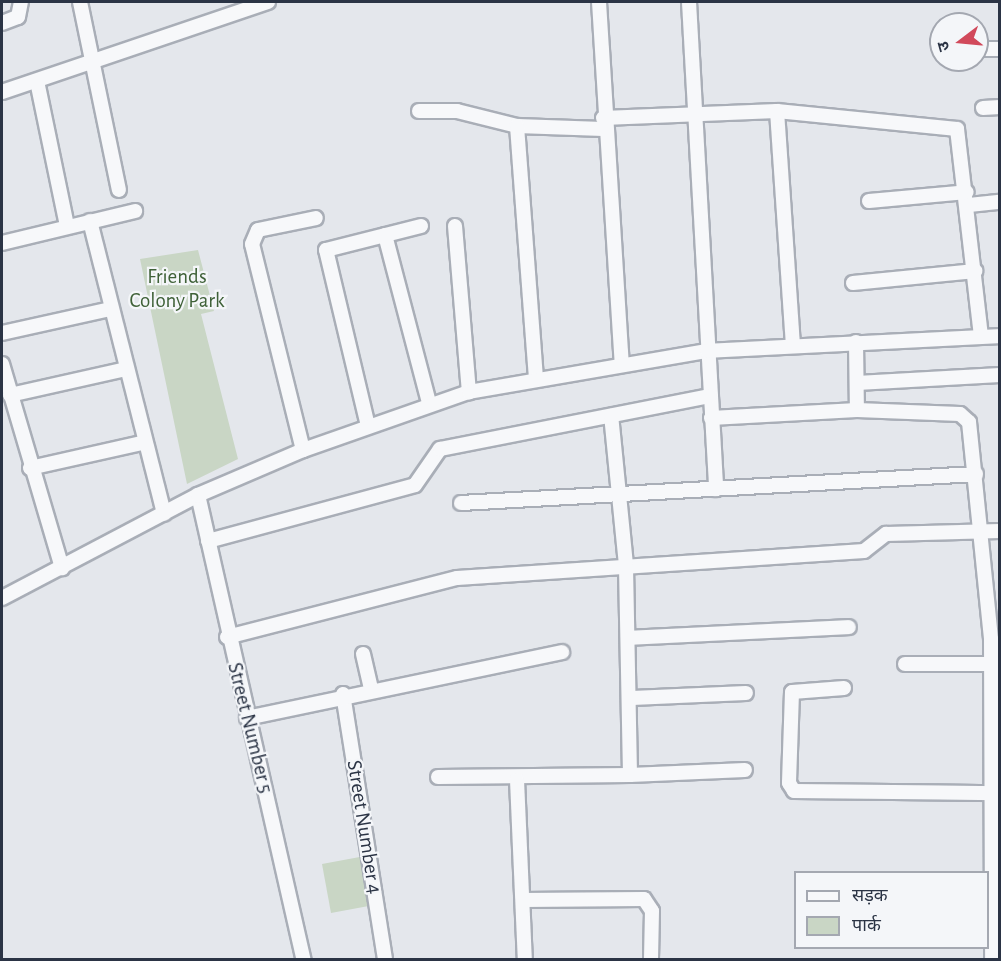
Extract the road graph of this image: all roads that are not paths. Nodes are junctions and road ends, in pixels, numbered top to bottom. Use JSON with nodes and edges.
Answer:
{"nodes":[{"id":1,"x":21,"y":2,"type":"edge"},
{"id":2,"x":80,"y":2,"type":"edge"},
{"id":3,"x":268,"y":2,"type":"edge"},
{"id":4,"x":599,"y":2,"type":"edge"},
{"id":5,"x":689,"y":2,"type":"edge"},
{"id":6,"x":2,"y":23,"type":"edge"},
{"id":7,"x":89,"y":63,"type":"junction"},
{"id":8,"x":37,"y":81,"type":"junction"},
{"id":9,"x":2,"y":92,"type":"edge"},
{"id":10,"x":999,"y":107,"type":"edge"},
{"id":11,"x":983,"y":108,"type":"dead end"},
{"id":12,"x":419,"y":111,"type":"dead end"},
{"id":13,"x":777,"y":111,"type":"junction"},
{"id":14,"x":691,"y":112,"type":"junction"},
{"id":15,"x":603,"y":124,"type":"junction"},
{"id":16,"x":517,"y":126,"type":"junction"},
{"id":17,"x":119,"y":190,"type":"dead end"},
{"id":18,"x":968,"y":199,"type":"junction"},
{"id":19,"x":869,"y":201,"type":"dead end"},
{"id":20,"x":999,"y":202,"type":"edge"},
{"id":21,"x":135,"y":211,"type":"dead end"},
{"id":22,"x":316,"y":218,"type":"dead end"},
{"id":23,"x":90,"y":221,"type":"junction"},
{"id":24,"x":67,"y":226,"type":"junction"},
{"id":25,"x":421,"y":226,"type":"dead end"},
{"id":26,"x":455,"y":226,"type":"dead end"},
{"id":27,"x":385,"y":235,"type":"junction"},
{"id":28,"x":2,"y":243,"type":"edge"},
{"id":29,"x":975,"y":272,"type":"junction"},
{"id":30,"x":853,"y":283,"type":"dead end"},
{"id":31,"x":110,"y":309,"type":"junction"},
{"id":32,"x":2,"y":333,"type":"edge"},
{"id":33,"x":999,"y":336,"type":"edge"},
{"id":34,"x":981,"y":337,"type":"junction"},
{"id":35,"x":856,"y":342,"type":"junction"},
{"id":36,"x":793,"y":344,"type":"junction"},
{"id":37,"x":708,"y":351,"type":"junction"},
{"id":38,"x":2,"y":364,"type":"edge"},
{"id":39,"x":622,"y":364,"type":"junction"},
{"id":40,"x":126,"y":369,"type":"junction"},
{"id":41,"x":999,"y":375,"type":"edge"},
{"id":42,"x":536,"y":377,"type":"junction"},
{"id":43,"x":857,"y":383,"type":"junction"},
{"id":44,"x":468,"y":392,"type":"junction"},
{"id":45,"x":10,"y":395,"type":"junction"},
{"id":46,"x":710,"y":396,"type":"junction"},
{"id":47,"x":429,"y":403,"type":"junction"},
{"id":48,"x":857,"y":410,"type":"junction"},
{"id":49,"x":611,"y":416,"type":"junction"},
{"id":50,"x":711,"y":418,"type":"junction"},
{"id":51,"x":368,"y":426,"type":"junction"},
{"id":52,"x":142,"y":443,"type":"junction"},
{"id":53,"x":303,"y":450,"type":"junction"},
{"id":54,"x":30,"y":468,"type":"junction"},
{"id":55,"x":976,"y":474,"type":"junction"},
{"id":56,"x":716,"y":489,"type":"junction"},
{"id":57,"x":198,"y":495,"type":"junction"},
{"id":58,"x":618,"y":496,"type":"junction"},
{"id":59,"x":461,"y":503,"type":"dead end"},
{"id":60,"x":164,"y":514,"type":"junction"},
{"id":61,"x":982,"y":531,"type":"junction"},
{"id":62,"x":999,"y":531,"type":"edge"},
{"id":63,"x":208,"y":541,"type":"junction"},
{"id":64,"x":626,"y":566,"type":"junction"},
{"id":65,"x":62,"y":568,"type":"junction"},
{"id":66,"x":2,"y":598,"type":"edge"},
{"id":67,"x":849,"y":627,"type":"dead end"},
{"id":68,"x":227,"y":638,"type":"junction"},
{"id":69,"x":628,"y":638,"type":"junction"},
{"id":70,"x":562,"y":652,"type":"dead end"},
{"id":71,"x":363,"y":654,"type":"dead end"},
{"id":72,"x":905,"y":664,"type":"dead end"},
{"id":73,"x":995,"y":664,"type":"edge"},
{"id":74,"x":371,"y":688,"type":"junction"},
{"id":75,"x":844,"y":688,"type":"dead end"},
{"id":76,"x":746,"y":693,"type":"dead end"},
{"id":77,"x":343,"y":694,"type":"junction"},
{"id":78,"x":632,"y":698,"type":"junction"},
{"id":79,"x":247,"y":718,"type":"junction"},
{"id":80,"x":744,"y":770,"type":"dead end"},
{"id":81,"x":630,"y":775,"type":"junction"},
{"id":82,"x":438,"y":777,"type":"dead end"},
{"id":83,"x":517,"y":780,"type":"junction"},
{"id":84,"x":997,"y":793,"type":"edge"},
{"id":85,"x":523,"y":900,"type":"junction"},
{"id":86,"x":993,"y":924,"type":"edge"},
{"id":87,"x":304,"y":960,"type":"edge"},
{"id":88,"x":385,"y":960,"type":"edge"},
{"id":89,"x":525,"y":960,"type":"edge"},
{"id":90,"x":651,"y":960,"type":"edge"},
{"id":91,"x":992,"y":960,"type":"edge"}],
"edges":[{"from":1,"to":6,"type":"street"},
{"from":2,"to":7,"type":"street"},
{"from":3,"to":7,"type":"street"},
{"from":4,"to":15,"type":"street"},
{"from":5,"to":14,"type":"street"},
{"from":7,"to":8,"type":"street"},
{"from":7,"to":17,"type":"street"},
{"from":8,"to":9,"type":"street"},
{"from":8,"to":24,"type":"street"},
{"from":10,"to":11,"type":"street"},
{"from":12,"to":16,"type":"street"},
{"from":13,"to":14,"type":"street"},
{"from":13,"to":18,"type":"street"},
{"from":13,"to":36,"type":"street"},
{"from":14,"to":15,"type":"street"},
{"from":14,"to":37,"type":"street"},
{"from":15,"to":16,"type":"street"},
{"from":15,"to":39,"type":"street"},
{"from":16,"to":42,"type":"street"},
{"from":18,"to":19,"type":"street"},
{"from":18,"to":20,"type":"street"},
{"from":18,"to":29,"type":"street"},
{"from":21,"to":23,"type":"street"},
{"from":22,"to":53,"type":"street"},
{"from":23,"to":24,"type":"street"},
{"from":23,"to":31,"type":"street"},
{"from":24,"to":28,"type":"street"},
{"from":25,"to":27,"type":"street"},
{"from":26,"to":44,"type":"street"},
{"from":27,"to":47,"type":"street"},
{"from":27,"to":51,"type":"street"},
{"from":29,"to":30,"type":"street"},
{"from":29,"to":34,"type":"street"},
{"from":31,"to":32,"type":"street"},
{"from":31,"to":40,"type":"street"},
{"from":33,"to":34,"type":"street"},
{"from":34,"to":35,"type":"street"},
{"from":35,"to":36,"type":"street"},
{"from":35,"to":43,"type":"street"},
{"from":36,"to":37,"type":"street"},
{"from":37,"to":39,"type":"street"},
{"from":37,"to":46,"type":"street"},
{"from":38,"to":45,"type":"street"},
{"from":39,"to":42,"type":"street"},
{"from":40,"to":45,"type":"street"},
{"from":40,"to":52,"type":"street"},
{"from":41,"to":43,"type":"street"},
{"from":42,"to":44,"type":"street"},
{"from":43,"to":48,"type":"street"},
{"from":44,"to":47,"type":"street"},
{"from":45,"to":54,"type":"street"},
{"from":46,"to":49,"type":"street"},
{"from":46,"to":50,"type":"street"},
{"from":47,"to":51,"type":"street"},
{"from":48,"to":50,"type":"street"},
{"from":48,"to":55,"type":"street"},
{"from":49,"to":58,"type":"street"},
{"from":49,"to":63,"type":"street"},
{"from":50,"to":56,"type":"street"},
{"from":51,"to":53,"type":"street"},
{"from":52,"to":54,"type":"street"},
{"from":52,"to":60,"type":"street"},
{"from":53,"to":57,"type":"street"},
{"from":54,"to":65,"type":"street"},
{"from":55,"to":56,"type":"street"},
{"from":55,"to":61,"type":"street"},
{"from":56,"to":58,"type":"street"},
{"from":57,"to":60,"type":"street"},
{"from":57,"to":63,"type":"street","name":"Street Number 5"},
{"from":58,"to":59,"type":"street"},
{"from":58,"to":64,"type":"street"},
{"from":60,"to":65,"type":"street"},
{"from":61,"to":62,"type":"street"},
{"from":61,"to":64,"type":"street"},
{"from":61,"to":73,"type":"street"},
{"from":63,"to":68,"type":"street","name":"Street Number 5"},
{"from":64,"to":68,"type":"street"},
{"from":64,"to":69,"type":"street"},
{"from":65,"to":66,"type":"street"},
{"from":67,"to":69,"type":"street"},
{"from":68,"to":79,"type":"street","name":"Street Number 5"},
{"from":69,"to":78,"type":"street"},
{"from":70,"to":74,"type":"street"},
{"from":71,"to":74,"type":"street"},
{"from":72,"to":73,"type":"street"},
{"from":73,"to":84,"type":"street"},
{"from":74,"to":77,"type":"street"},
{"from":75,"to":84,"type":"street"},
{"from":76,"to":78,"type":"street"},
{"from":77,"to":79,"type":"street"},
{"from":77,"to":88,"type":"street","name":"Street Number 4"},
{"from":78,"to":81,"type":"street"},
{"from":79,"to":87,"type":"street","name":"Street Number 5"},
{"from":80,"to":81,"type":"street"},
{"from":81,"to":83,"type":"street"},
{"from":82,"to":83,"type":"street"},
{"from":83,"to":85,"type":"street"},
{"from":84,"to":86,"type":"street"},
{"from":85,"to":89,"type":"street"},
{"from":85,"to":90,"type":"street"},
{"from":86,"to":91,"type":"street"}]}
